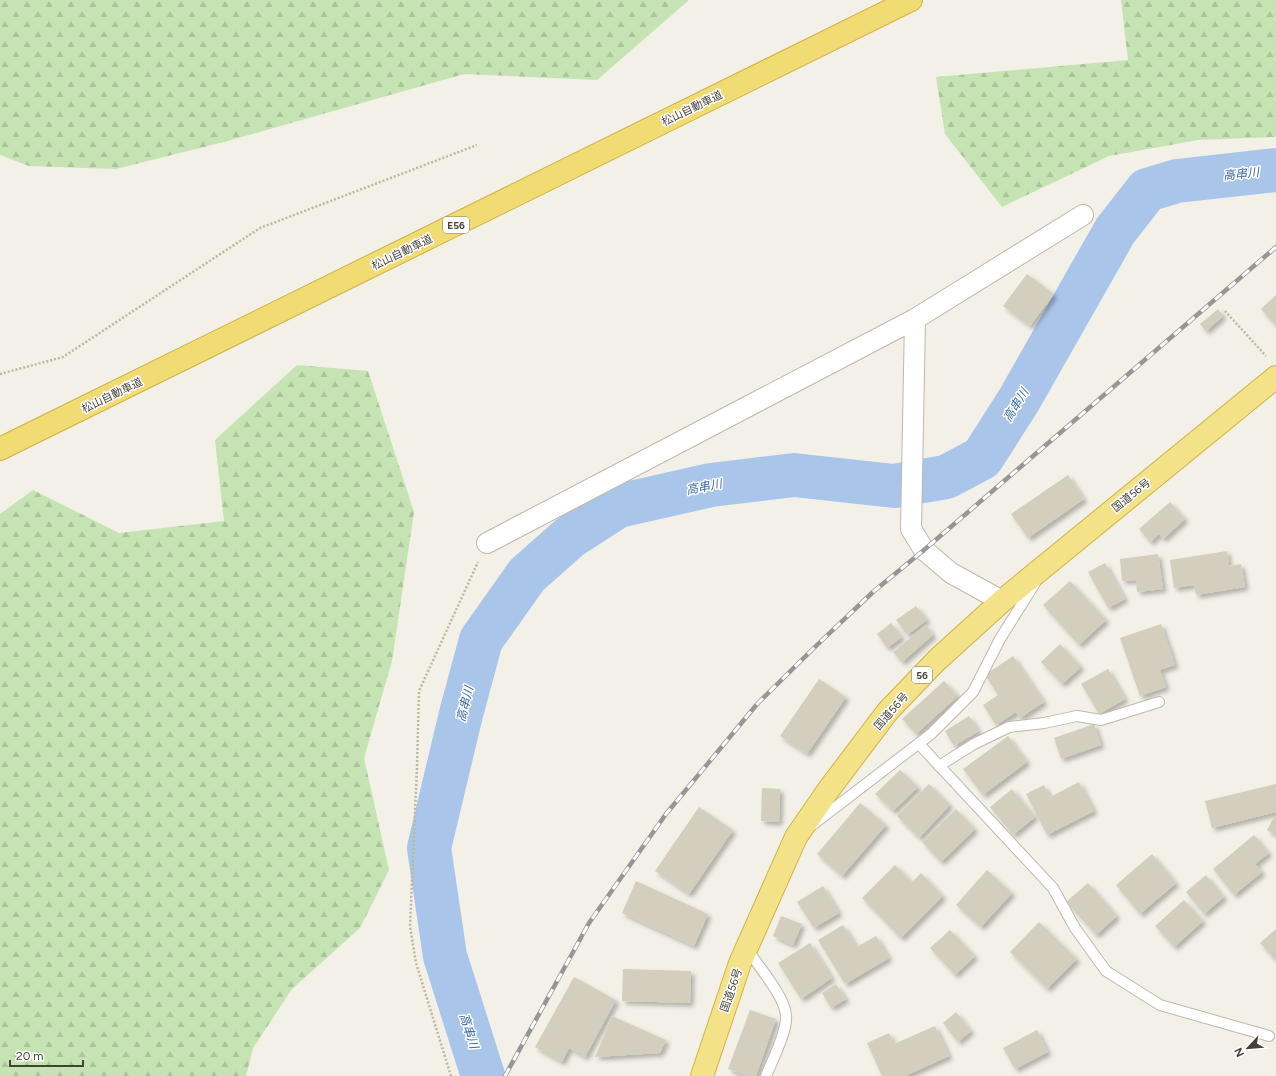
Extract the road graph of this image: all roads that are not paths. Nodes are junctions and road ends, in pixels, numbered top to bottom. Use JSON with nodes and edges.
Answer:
{"nodes":[{"id":1,"x":911,"y":0,"type":"edge"},
{"id":2,"x":1083,"y":215,"type":"dead end"},
{"id":3,"x":915,"y":319,"type":"junction"},
{"id":4,"x":1273,"y":369,"type":"edge"},
{"id":5,"x":0,"y":449,"type":"edge"},
{"id":6,"x":487,"y":543,"type":"road end"},
{"id":7,"x":1048,"y":563,"type":"junction"},
{"id":8,"x":1002,"y":601,"type":"junction"},
{"id":9,"x":1160,"y":702,"type":"dead end"},
{"id":10,"x":919,"y":744,"type":"junction"},
{"id":11,"x":939,"y":766,"type":"junction"},
{"id":12,"x":796,"y":838,"type":"junction"},
{"id":13,"x":746,"y":949,"type":"junction"},
{"id":14,"x":1269,"y":1036,"type":"dead end"},
{"id":15,"x":702,"y":1076,"type":"edge"},
{"id":16,"x":766,"y":1076,"type":"edge"}],
"edges":[{"from":1,"to":5,"type":"highway","name":"松山自動車道","number":"E56"},
{"from":2,"to":3,"type":"street"},
{"from":3,"to":6,"type":"street"},
{"from":3,"to":8,"type":"street"},
{"from":4,"to":7,"type":"highway","name":"国道56号","number":"56"},
{"from":7,"to":8,"type":"highway","name":"国道56号","number":"56"},
{"from":7,"to":10,"type":"lane"},
{"from":8,"to":12,"type":"highway","name":"国道56号","number":"56"},
{"from":9,"to":11,"type":"lane"},
{"from":10,"to":11,"type":"lane"},
{"from":10,"to":12,"type":"lane"},
{"from":11,"to":14,"type":"lane"},
{"from":12,"to":13,"type":"highway","name":"国道56号","number":"56"},
{"from":13,"to":15,"type":"highway","name":"国道56号","number":"56"},
{"from":13,"to":16,"type":"lane"}]}
